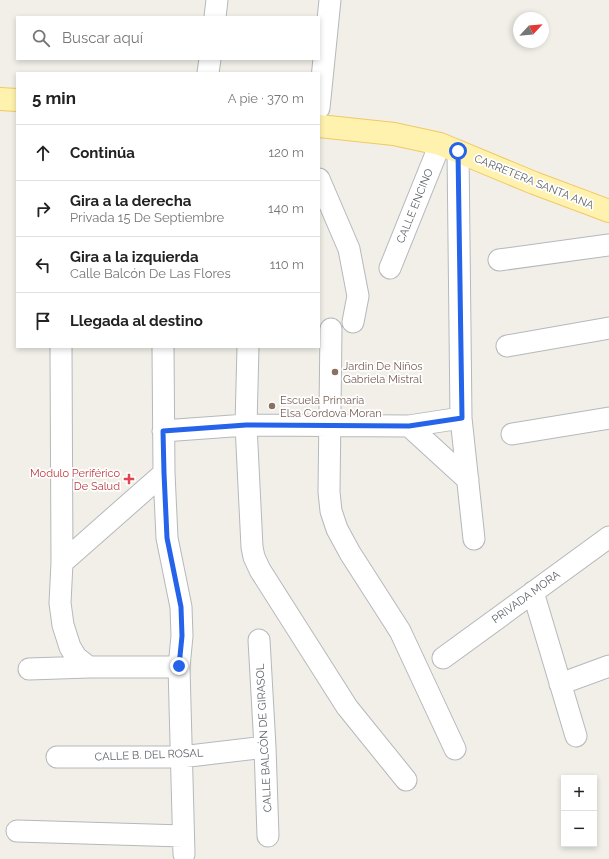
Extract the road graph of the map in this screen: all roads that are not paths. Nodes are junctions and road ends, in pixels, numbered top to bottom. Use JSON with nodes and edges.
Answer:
{"nodes":[{"id":1,"x":217,"y":0,"type":"edge"},
{"id":2,"x":330,"y":0,"type":"edge"},
{"id":3,"x":215,"y":16,"type":"edge"},
{"id":4,"x":210,"y":60,"type":"edge"},
{"id":5,"x":208,"y":72,"type":"edge"},
{"id":6,"x":0,"y":98,"type":"edge"},
{"id":7,"x":320,"y":98,"type":"edge"},
{"id":8,"x":16,"y":100,"type":"edge"},
{"id":9,"x":320,"y":126,"type":"edge"},
{"id":10,"x":449,"y":148,"type":"junction"},
{"id":11,"x":320,"y":181,"type":"edge"},
{"id":12,"x":609,"y":211,"type":"edge"},
{"id":13,"x":609,"y":245,"type":"edge"},
{"id":14,"x":499,"y":260,"type":"dead end"},
{"id":15,"x":390,"y":268,"type":"dead end"},
{"id":16,"x":353,"y":322,"type":"dead end"},
{"id":17,"x":609,"y":328,"type":"edge"},
{"id":18,"x":331,"y":329,"type":"dead end"},
{"id":19,"x":507,"y":346,"type":"dead end"},
{"id":20,"x":61,"y":348,"type":"edge"},
{"id":21,"x":163,"y":348,"type":"edge"},
{"id":22,"x":248,"y":348,"type":"edge"},
{"id":23,"x":462,"y":418,"type":"junction"},
{"id":24,"x":609,"y":418,"type":"edge"},
{"id":25,"x":246,"y":425,"type":"junction"},
{"id":26,"x":330,"y":426,"type":"junction"},
{"id":27,"x":409,"y":426,"type":"junction"},
{"id":28,"x":163,"y":431,"type":"junction"},
{"id":29,"x":512,"y":434,"type":"dead end"},
{"id":30,"x":164,"y":473,"type":"junction"},
{"id":31,"x":468,"y":480,"type":"junction"},
{"id":32,"x":474,"y":539,"type":"dead end"},
{"id":33,"x":608,"y":540,"type":"edge"},
{"id":34,"x":62,"y":563,"type":"junction"},
{"id":35,"x":533,"y":592,"type":"junction"},
{"id":36,"x":259,"y":640,"type":"dead end"},
{"id":37,"x":443,"y":658,"type":"dead end"},
{"id":38,"x":179,"y":666,"type":"junction"},
{"id":39,"x":609,"y":666,"type":"edge"},
{"id":40,"x":89,"y":667,"type":"junction"},
{"id":41,"x":29,"y":669,"type":"dead end"},
{"id":42,"x":560,"y":684,"type":"junction"},
{"id":43,"x":576,"y":736,"type":"dead end"},
{"id":44,"x":265,"y":747,"type":"junction"},
{"id":45,"x":455,"y":749,"type":"dead end"},
{"id":46,"x":57,"y":757,"type":"dead end"},
{"id":47,"x":181,"y":757,"type":"junction"},
{"id":48,"x":406,"y":780,"type":"dead end"},
{"id":49,"x":18,"y":831,"type":"dead end"},
{"id":50,"x":268,"y":836,"type":"dead end"}],
"edges":[{"from":1,"to":3,"type":"street"},
{"from":2,"to":7,"type":"street"},
{"from":4,"to":5,"type":"street"},
{"from":6,"to":8,"type":"main road"},
{"from":9,"to":10,"type":"main road","name":"CARRETERA SANTA ANA"},
{"from":10,"to":12,"type":"main road","name":"CARRETERA SANTA ANA"},
{"from":10,"to":15,"type":"street","name":"CALLE ENCINO"},
{"from":10,"to":23,"type":"street"},
{"from":11,"to":16,"type":"street"},
{"from":13,"to":14,"type":"street"},
{"from":17,"to":19,"type":"street"},
{"from":18,"to":26,"type":"street"},
{"from":20,"to":34,"type":"street"},
{"from":21,"to":28,"type":"street"},
{"from":22,"to":25,"type":"street"},
{"from":23,"to":27,"type":"street"},
{"from":23,"to":31,"type":"street"},
{"from":24,"to":29,"type":"street"},
{"from":25,"to":26,"type":"street"},
{"from":25,"to":28,"type":"street"},
{"from":25,"to":48,"type":"street"},
{"from":26,"to":27,"type":"street"},
{"from":26,"to":45,"type":"street"},
{"from":27,"to":31,"type":"street"},
{"from":28,"to":30,"type":"street"},
{"from":30,"to":34,"type":"street"},
{"from":30,"to":38,"type":"street"},
{"from":31,"to":32,"type":"street"},
{"from":33,"to":35,"type":"street","name":"PRIVADA MORA"},
{"from":34,"to":40,"type":"street"},
{"from":35,"to":37,"type":"street","name":"PRIVADA MORA"},
{"from":35,"to":42,"type":"street"},
{"from":36,"to":44,"type":"street","name":"CALLE BALCÓN DE GIRASOL"},
{"from":38,"to":40,"type":"street"},
{"from":38,"to":47,"type":"street"},
{"from":39,"to":42,"type":"street"},
{"from":40,"to":41,"type":"street"},
{"from":42,"to":43,"type":"street"},
{"from":44,"to":47,"type":"street","name":"CALLE B. DEL ROSAL"},
{"from":44,"to":50,"type":"street","name":"CALLE BALCÓN DE GIRASOL"},
{"from":46,"to":47,"type":"street","name":"CALLE B. DEL ROSAL"},
{"from":47,"to":49,"type":"street"}]}
